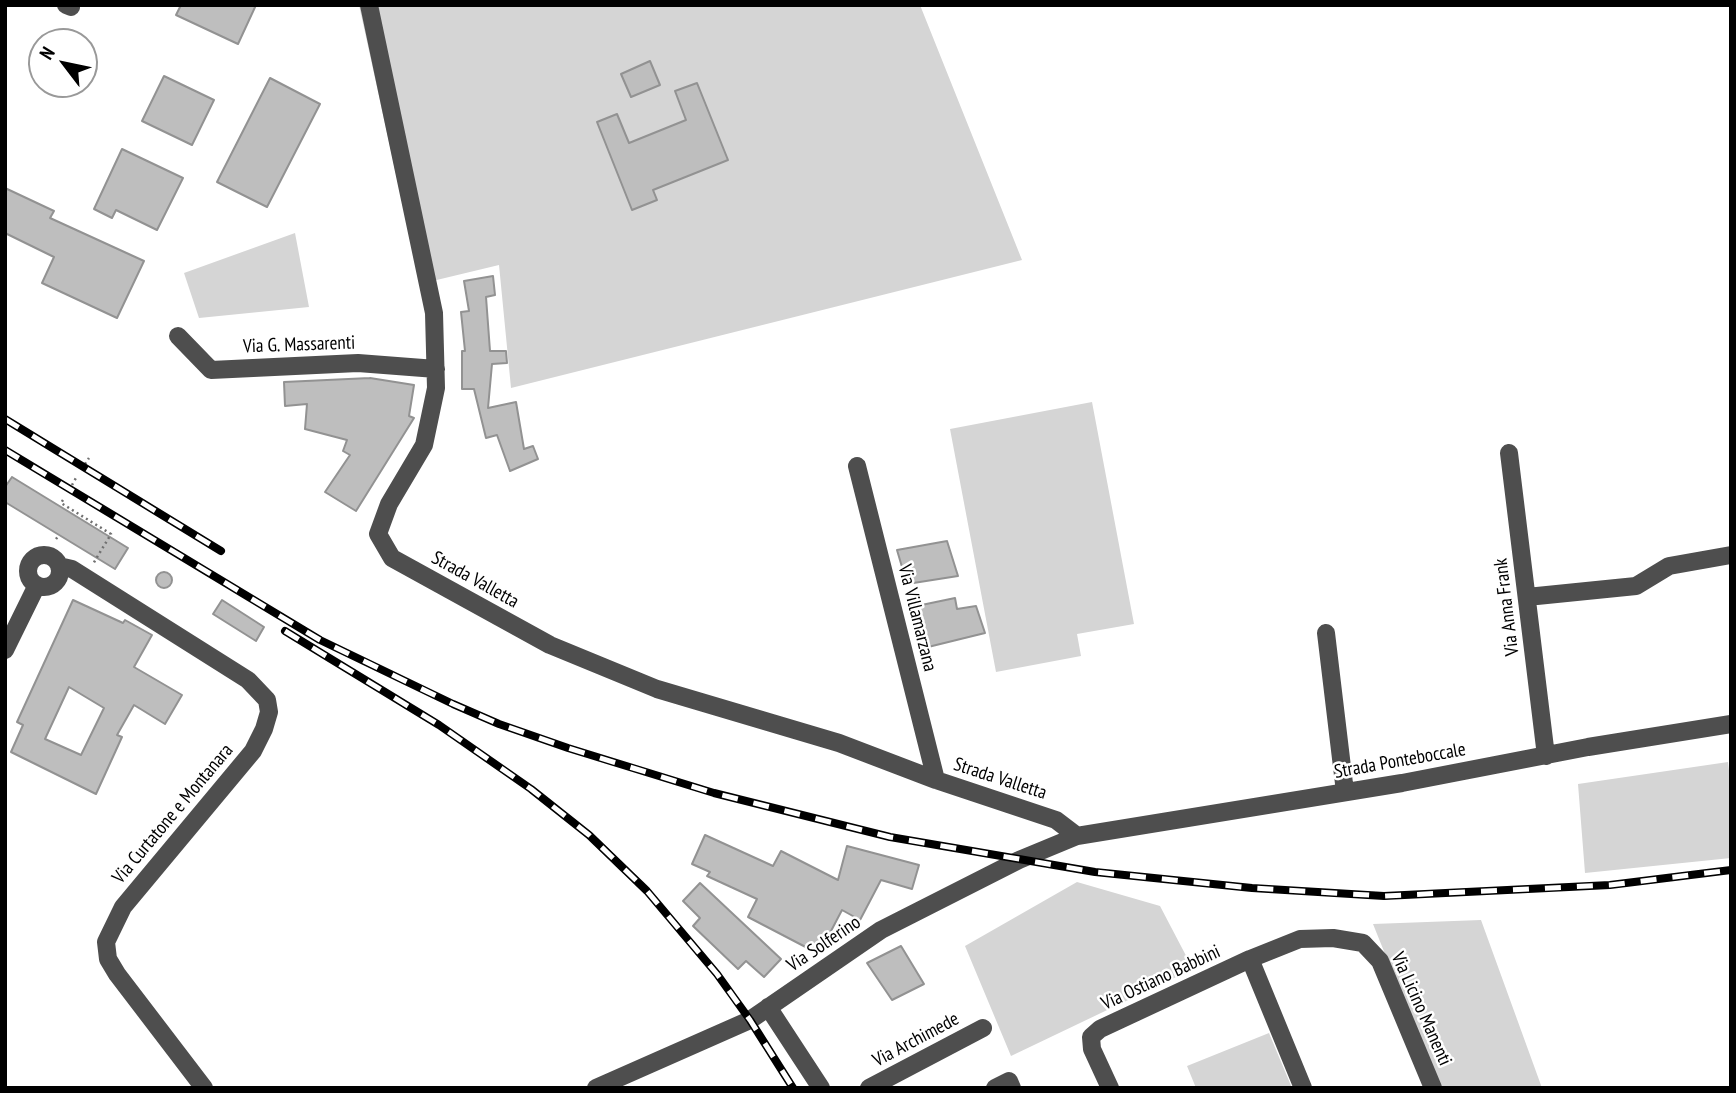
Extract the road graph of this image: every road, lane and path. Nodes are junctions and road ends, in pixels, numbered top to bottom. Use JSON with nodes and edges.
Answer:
{"nodes":[{"id":1,"x":369,"y":5,"type":"edge"},
{"id":2,"x":178,"y":336,"type":"dead end"},
{"id":3,"x":436,"y":369,"type":"junction"},
{"id":4,"x":1509,"y":453,"type":"dead end"},
{"id":5,"x":89,"y":458,"type":"dead end"},
{"id":6,"x":85,"y":464,"type":"dead end"},
{"id":7,"x":857,"y":466,"type":"dead end"},
{"id":8,"x":76,"y":478,"type":"dead end"},
{"id":9,"x":72,"y":485,"type":"dead end"},
{"id":10,"x":63,"y":500,"type":"dead end"},
{"id":11,"x":59,"y":535,"type":"dead end"},
{"id":12,"x":56,"y":539,"type":"dead end"},
{"id":13,"x":1731,"y":555,"type":"edge"},
{"id":14,"x":59,"y":566,"type":"junction"},
{"id":15,"x":85,"y":577,"type":"junction"},
{"id":16,"x":37,"y":585,"type":"junction"},
{"id":17,"x":1527,"y":597,"type":"junction"},
{"id":18,"x":1326,"y":634,"type":"dead end"},
{"id":19,"x":5,"y":650,"type":"edge"},
{"id":20,"x":1731,"y":724,"type":"edge"},
{"id":21,"x":1546,"y":756,"type":"junction"},
{"id":22,"x":936,"y":780,"type":"junction"},
{"id":23,"x":1345,"y":792,"type":"junction"},
{"id":24,"x":1077,"y":836,"type":"junction"},
{"id":25,"x":1250,"y":959,"type":"junction"},
{"id":26,"x":768,"y":1007,"type":"junction"},
{"id":27,"x":983,"y":1028,"type":"dead end"},
{"id":28,"x":204,"y":1088,"type":"edge"},
{"id":29,"x":596,"y":1088,"type":"edge"},
{"id":30,"x":821,"y":1088,"type":"edge"},
{"id":31,"x":869,"y":1088,"type":"edge"},
{"id":32,"x":995,"y":1088,"type":"edge"},
{"id":33,"x":1012,"y":1088,"type":"edge"},
{"id":34,"x":1110,"y":1088,"type":"edge"},
{"id":35,"x":1303,"y":1088,"type":"edge"},
{"id":36,"x":1433,"y":1088,"type":"edge"}],
"edges":[{"from":1,"to":3,"type":"street","name":"Strada Valletta"},
{"from":2,"to":3,"type":"street","name":"Via G. Massarenti"},
{"from":3,"to":22,"type":"street","name":"Strada Valletta"},
{"from":4,"to":17,"type":"street","name":"Via Anna Frank"},
{"from":5,"to":6,"type":"path"},
{"from":7,"to":22,"type":"street","name":"Via Villamarzana"},
{"from":8,"to":9,"type":"path"},
{"from":10,"to":15,"type":"path"},
{"from":11,"to":12,"type":"path"},
{"from":13,"to":17,"type":"street"},
{"from":14,"to":15,"type":"street"},
{"from":14,"to":16,"type":"street"},
{"from":14,"to":16,"type":"street"},
{"from":15,"to":28,"type":"street","name":"Via Curtatone e Montanara"},
{"from":16,"to":19,"type":"street"},
{"from":17,"to":21,"type":"street","name":"Via Anna Frank"},
{"from":18,"to":23,"type":"street"},
{"from":20,"to":21,"type":"street","name":"Strada Ponteboccale"},
{"from":21,"to":23,"type":"street","name":"Strada Ponteboccale"},
{"from":22,"to":24,"type":"street","name":"Strada Valletta"},
{"from":23,"to":24,"type":"street","name":"Strada Ponteboccale"},
{"from":24,"to":26,"type":"street","name":"Via Solferino"},
{"from":25,"to":34,"type":"street","name":"Via Ostiano Babbini"},
{"from":25,"to":35,"type":"street","name":"Via Ostiano Babbini"},
{"from":25,"to":36,"type":"street","name":"Via Licino Manenti"},
{"from":26,"to":29,"type":"street","name":"Via Solferino"},
{"from":26,"to":30,"type":"street"},
{"from":27,"to":31,"type":"street","name":"Via Archimede"},
{"from":32,"to":33,"type":"street"}]}
